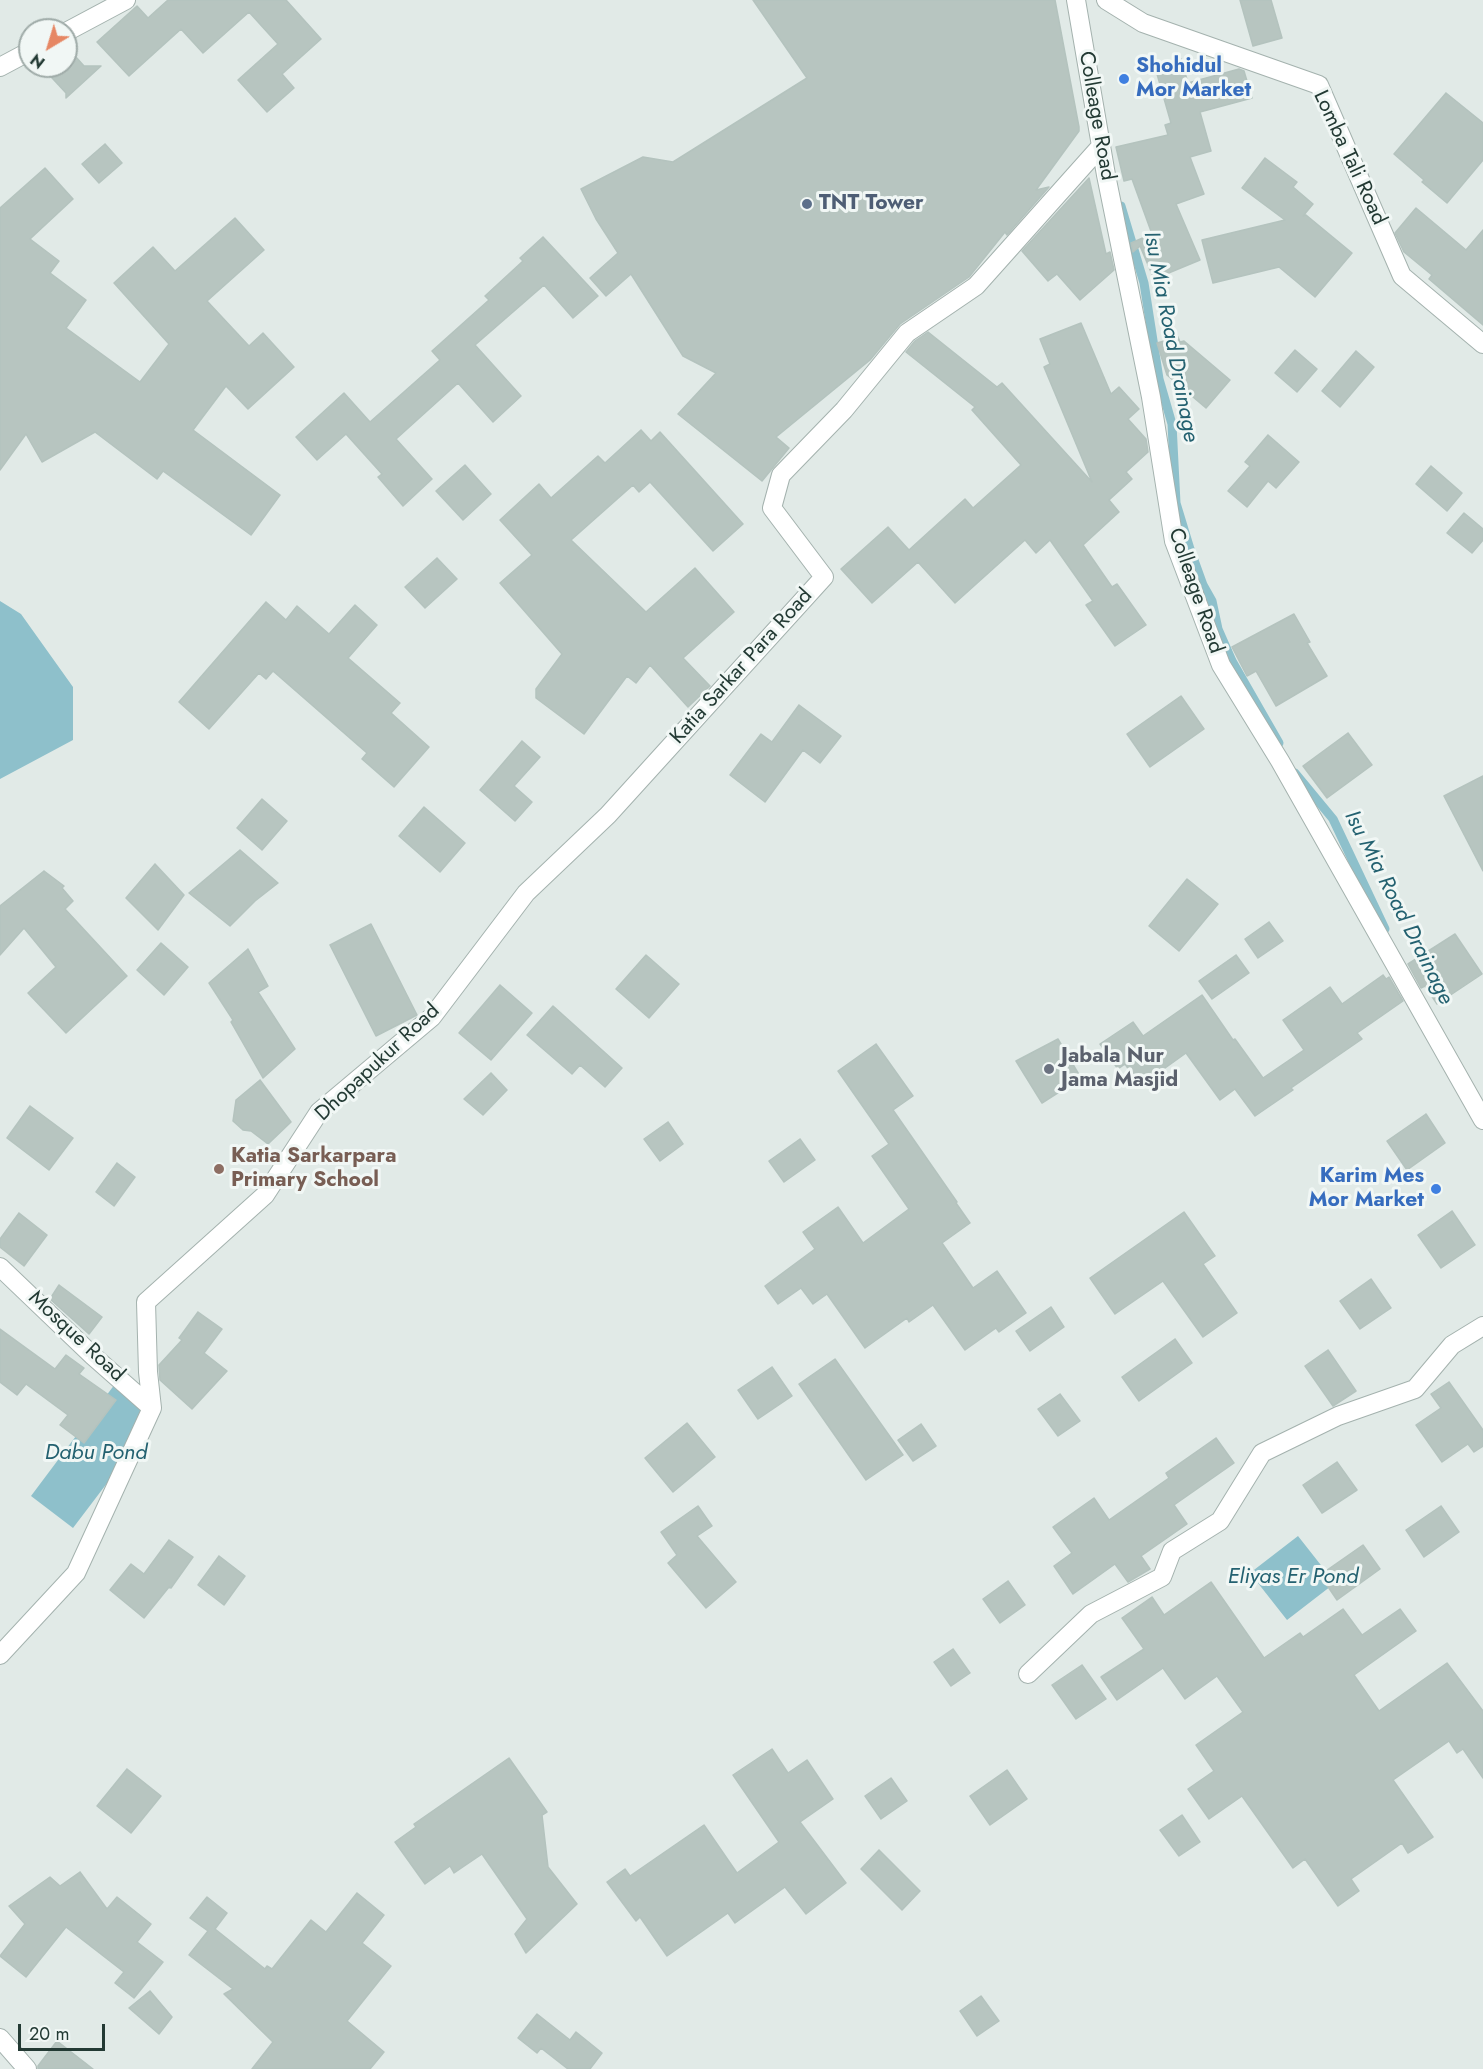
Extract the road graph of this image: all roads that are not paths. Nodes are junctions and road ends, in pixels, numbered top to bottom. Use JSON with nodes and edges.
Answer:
{"nodes":[{"id":1,"x":126,"y":0,"type":"edge"},
{"id":2,"x":1076,"y":0,"type":"edge"},
{"id":3,"x":1106,"y":0,"type":"edge"},
{"id":4,"x":78,"y":26,"type":"edge"},
{"id":5,"x":18,"y":57,"type":"edge"},
{"id":6,"x":0,"y":67,"type":"edge"},
{"id":7,"x":1101,"y":146,"type":"junction"},
{"id":8,"x":1483,"y":344,"type":"edge"},
{"id":9,"x":608,"y":815,"type":"joint"},
{"id":10,"x":1483,"y":1119,"type":"edge"},
{"id":11,"x":0,"y":1267,"type":"edge"},
{"id":12,"x":1483,"y":1326,"type":"edge"},
{"id":13,"x":152,"y":1408,"type":"junction"},
{"id":14,"x":0,"y":1655,"type":"edge"},
{"id":15,"x":1028,"y":1674,"type":"dead end"},
{"id":16,"x":0,"y":2038,"type":"edge"},
{"id":17,"x":27,"y":2069,"type":"edge"}],
"edges":[{"from":1,"to":4,"type":"street"},
{"from":2,"to":7,"type":"street","name":"Colleage Road"},
{"from":3,"to":8,"type":"street","name":"Lomba Tali Road"},
{"from":5,"to":6,"type":"street"},
{"from":7,"to":9,"type":"street","name":"Katia Sarkar Para Road"},
{"from":7,"to":10,"type":"street","name":"Colleage Road"},
{"from":9,"to":13,"type":"street","name":"Dhopapukur Road"},
{"from":11,"to":13,"type":"street","name":"Mosque Road"},
{"from":12,"to":15,"type":"street"},
{"from":13,"to":14,"type":"street"},
{"from":16,"to":17,"type":"street"}]}
